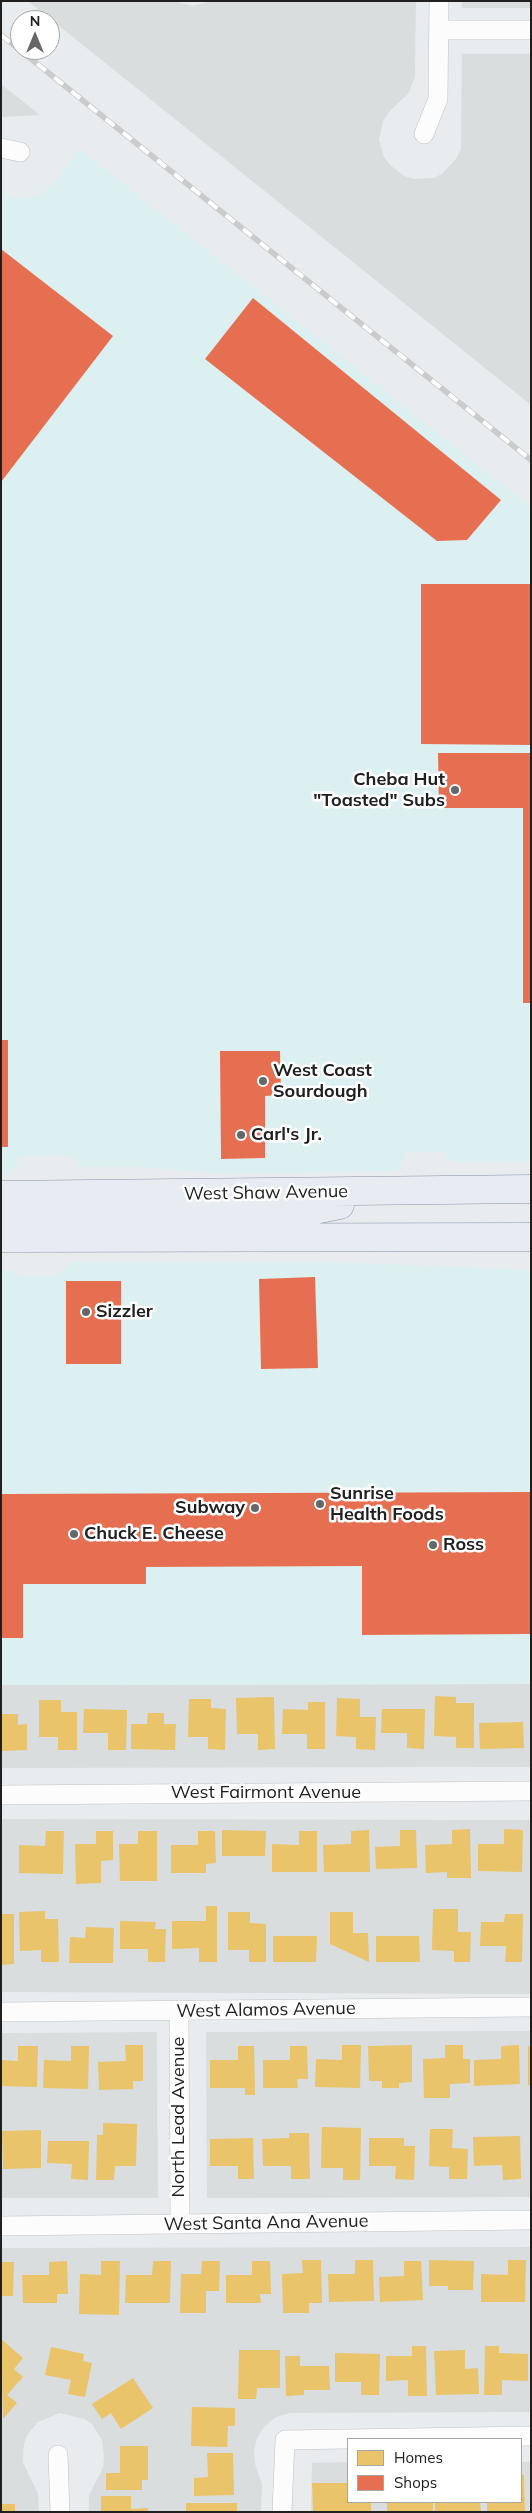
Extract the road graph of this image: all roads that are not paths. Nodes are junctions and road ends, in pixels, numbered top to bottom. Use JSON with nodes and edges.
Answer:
{"nodes":[{"id":1,"x":439,"y":1,"type":"edge"},
{"id":2,"x":440,"y":30,"type":"junction"},
{"id":3,"x":531,"y":30,"type":"edge"},
{"id":4,"x":424,"y":134,"type":"dead end"},
{"id":5,"x":1,"y":148,"type":"edge"},
{"id":6,"x":20,"y":152,"type":"dead end"},
{"id":7,"x":531,"y":1189,"type":"edge"},
{"id":8,"x":420,"y":1190,"type":"junction"},
{"id":9,"x":1,"y":1195,"type":"edge"},
{"id":10,"x":47,"y":1195,"type":"junction"},
{"id":11,"x":1,"y":1217,"type":"edge"},
{"id":12,"x":531,"y":1237,"type":"edge"},
{"id":13,"x":1,"y":1238,"type":"edge"},
{"id":14,"x":34,"y":1238,"type":"junction"},
{"id":15,"x":531,"y":1791,"type":"edge"},
{"id":16,"x":1,"y":1794,"type":"edge"},
{"id":17,"x":531,"y":2007,"type":"edge"},
{"id":18,"x":179,"y":2010,"type":"junction"},
{"id":19,"x":1,"y":2012,"type":"edge"},
{"id":20,"x":531,"y":2220,"type":"edge"},
{"id":21,"x":180,"y":2224,"type":"junction"},
{"id":22,"x":1,"y":2226,"type":"edge"},
{"id":23,"x":531,"y":2436,"type":"edge"},
{"id":24,"x":408,"y":2438,"type":"edge"},
{"id":25,"x":347,"y":2439,"type":"edge"},
{"id":26,"x":58,"y":2455,"type":"dead end"},
{"id":27,"x":60,"y":2512,"type":"edge"},
{"id":28,"x":282,"y":2512,"type":"edge"}],
"edges":[{"from":1,"to":2,"type":"street"},
{"from":2,"to":3,"type":"street"},
{"from":2,"to":4,"type":"street"},
{"from":5,"to":6,"type":"street"},
{"from":7,"to":8,"type":"main road","name":"West Shaw Avenue"},
{"from":8,"to":10,"type":"main road","name":"West Shaw Avenue"},
{"from":8,"to":14,"type":"main road"},
{"from":9,"to":10,"type":"main road","name":"West Shaw Avenue"},
{"from":10,"to":11,"type":"main road"},
{"from":12,"to":14,"type":"main road"},
{"from":13,"to":14,"type":"main road"},
{"from":15,"to":16,"type":"street","name":"West Fairmont Avenue"},
{"from":17,"to":18,"type":"street","name":"West Alamos Avenue"},
{"from":18,"to":19,"type":"street","name":"West Alamos Avenue"},
{"from":18,"to":21,"type":"street","name":"North Lead Avenue"},
{"from":20,"to":21,"type":"street","name":"West Santa Ana Avenue"},
{"from":21,"to":22,"type":"street","name":"West Santa Ana Avenue"},
{"from":23,"to":24,"type":"street"},
{"from":25,"to":28,"type":"street"},
{"from":26,"to":27,"type":"street"}]}
